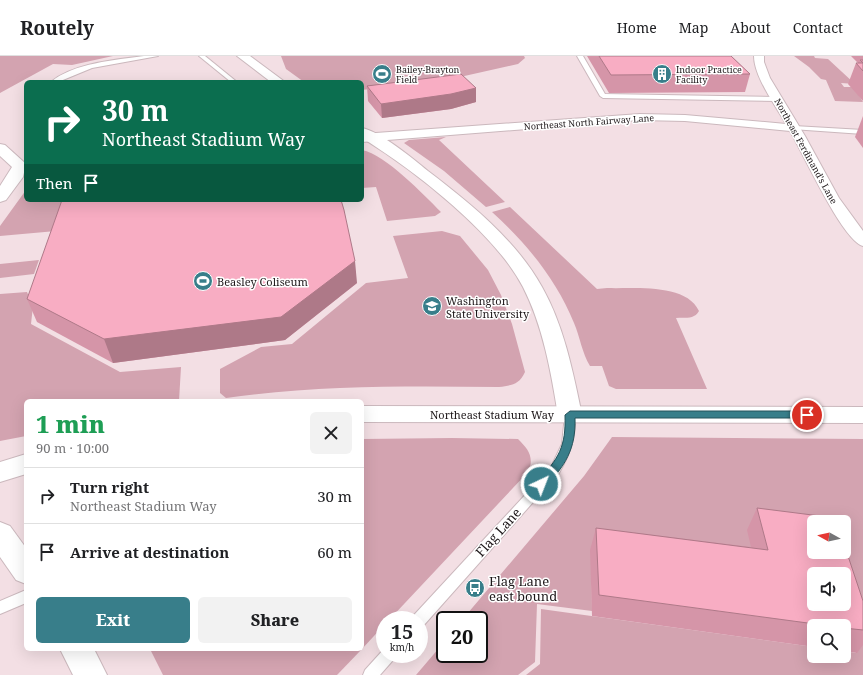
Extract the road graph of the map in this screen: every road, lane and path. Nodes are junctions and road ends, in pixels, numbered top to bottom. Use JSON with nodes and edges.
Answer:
{"nodes":[{"id":1,"x":155,"y":56,"type":"edge"},
{"id":2,"x":202,"y":56,"type":"edge"},
{"id":3,"x":243,"y":56,"type":"edge"},
{"id":4,"x":580,"y":56,"type":"edge"},
{"id":5,"x":759,"y":56,"type":"edge"},
{"id":6,"x":57,"y":80,"type":"edge"},
{"id":7,"x":232,"y":80,"type":"edge"},
{"id":8,"x":276,"y":80,"type":"edge"},
{"id":9,"x":777,"y":99,"type":"junction"},
{"id":10,"x":794,"y":128,"type":"junction"},
{"id":11,"x":863,"y":132,"type":"edge"},
{"id":12,"x":365,"y":136,"type":"edge"},
{"id":13,"x":0,"y":148,"type":"edge"},
{"id":14,"x":23,"y":166,"type":"edge"},
{"id":15,"x":0,"y":197,"type":"edge"},
{"id":16,"x":863,"y":241,"type":"edge"},
{"id":17,"x":364,"y":414,"type":"edge"},
{"id":18,"x":570,"y":415,"type":"junction"},
{"id":19,"x":863,"y":416,"type":"edge"},
{"id":20,"x":24,"y":465,"type":"edge"},
{"id":21,"x":0,"y":472,"type":"edge"},
{"id":22,"x":0,"y":534,"type":"edge"},
{"id":23,"x":24,"y":568,"type":"edge"},
{"id":24,"x":24,"y":597,"type":"edge"},
{"id":25,"x":0,"y":608,"type":"edge"},
{"id":26,"x":427,"y":611,"type":"edge"},
{"id":27,"x":77,"y":651,"type":"edge"},
{"id":28,"x":381,"y":663,"type":"edge"},
{"id":29,"x":91,"y":675,"type":"edge"},
{"id":30,"x":370,"y":675,"type":"edge"}],
"edges":[{"from":1,"to":6,"type":"lane"},
{"from":2,"to":7,"type":"lane"},
{"from":3,"to":8,"type":"street"},
{"from":4,"to":9,"type":"lane"},
{"from":5,"to":9,"type":"street","name":"Northeast Ferdinand's Lane"},
{"from":9,"to":10,"type":"street","name":"Northeast Ferdinand's Lane"},
{"from":10,"to":11,"type":"lane","name":"Northeast North Fairway Lane"},
{"from":10,"to":12,"type":"street","name":"Northeast North Fairway Lane"},
{"from":10,"to":16,"type":"street","name":"Northeast Ferdinand's Lane"},
{"from":12,"to":18,"type":"street"},
{"from":13,"to":14,"type":"street"},
{"from":14,"to":15,"type":"street"},
{"from":17,"to":18,"type":"street","name":"Northeast Stadium Way"},
{"from":18,"to":19,"type":"street","name":"Northeast Stadium Way"},
{"from":18,"to":26,"type":"lane","name":"Flag Lane"},
{"from":20,"to":21,"type":"street"},
{"from":22,"to":23,"type":"street"},
{"from":24,"to":25,"type":"lane"},
{"from":27,"to":29,"type":"street"},
{"from":28,"to":30,"type":"lane"}]}
